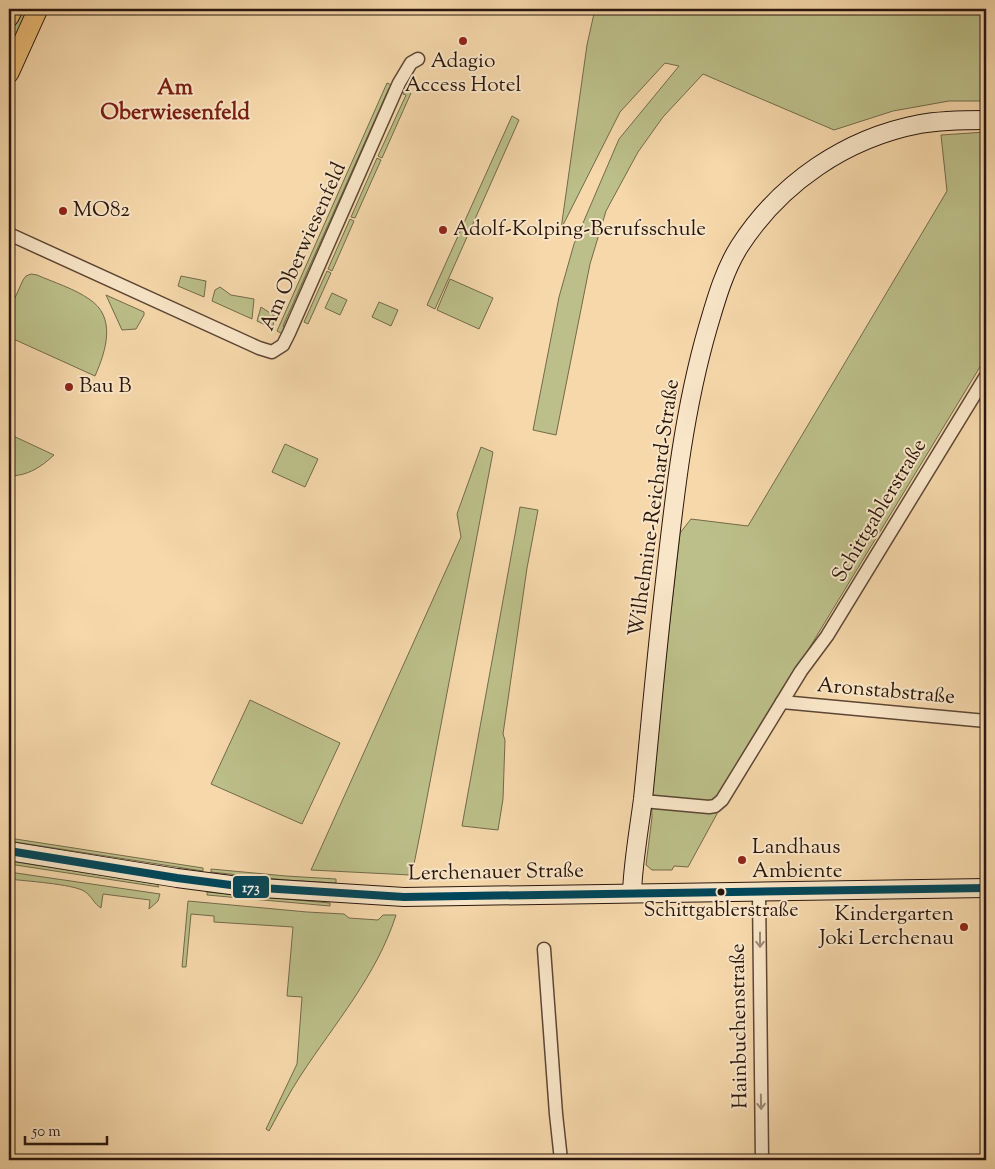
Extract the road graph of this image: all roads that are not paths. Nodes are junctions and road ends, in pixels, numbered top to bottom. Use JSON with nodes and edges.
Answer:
{"nodes":[{"id":1,"x":13,"y":9,"type":"edge"},
{"id":2,"x":38,"y":9,"type":"edge"},
{"id":3,"x":9,"y":18,"type":"edge"},
{"id":4,"x":418,"y":58,"type":"dead end"},
{"id":5,"x":9,"y":73,"type":"edge"},
{"id":6,"x":986,"y":120,"type":"edge"},
{"id":7,"x":9,"y":234,"type":"edge"},
{"id":8,"x":986,"y":376,"type":"edge"},
{"id":9,"x":782,"y":702,"type":"junction"},
{"id":10,"x":986,"y":720,"type":"edge"},
{"id":11,"x":643,"y":801,"type":"junction"},
{"id":12,"x":9,"y":852,"type":"edge"},
{"id":13,"x":986,"y":888,"type":"edge"},
{"id":14,"x":759,"y":891,"type":"junction"},
{"id":15,"x":632,"y":894,"type":"junction"},
{"id":16,"x":544,"y":949,"type":"dead end"},
{"id":17,"x":561,"y":1160,"type":"edge"},
{"id":18,"x":762,"y":1160,"type":"edge"}],
"edges":[{"from":1,"to":3,"type":"main road"},
{"from":2,"to":5,"type":"main road"},
{"from":4,"to":7,"type":"street","name":"Am Oberwiesenfeld"},
{"from":6,"to":11,"type":"main road","name":"Wilhelmine-Reichard-Straße"},
{"from":8,"to":9,"type":"street","name":"Schittgablerstraße"},
{"from":9,"to":10,"type":"street","name":"Aronstabstraße"},
{"from":9,"to":11,"type":"street","name":"Schittgablerstraße"},
{"from":11,"to":15,"type":"main road","name":"Wilhelmine-Reichard-Straße"},
{"from":12,"to":15,"type":"main road","name":"Lerchenauer Straße"},
{"from":13,"to":14,"type":"main road","name":"Lerchenauer Straße"},
{"from":14,"to":15,"type":"main road","name":"Lerchenauer Straße"},
{"from":14,"to":18,"type":"street","name":"Hainbuchenstraße","one_way":true},
{"from":16,"to":17,"type":"street"}]}
